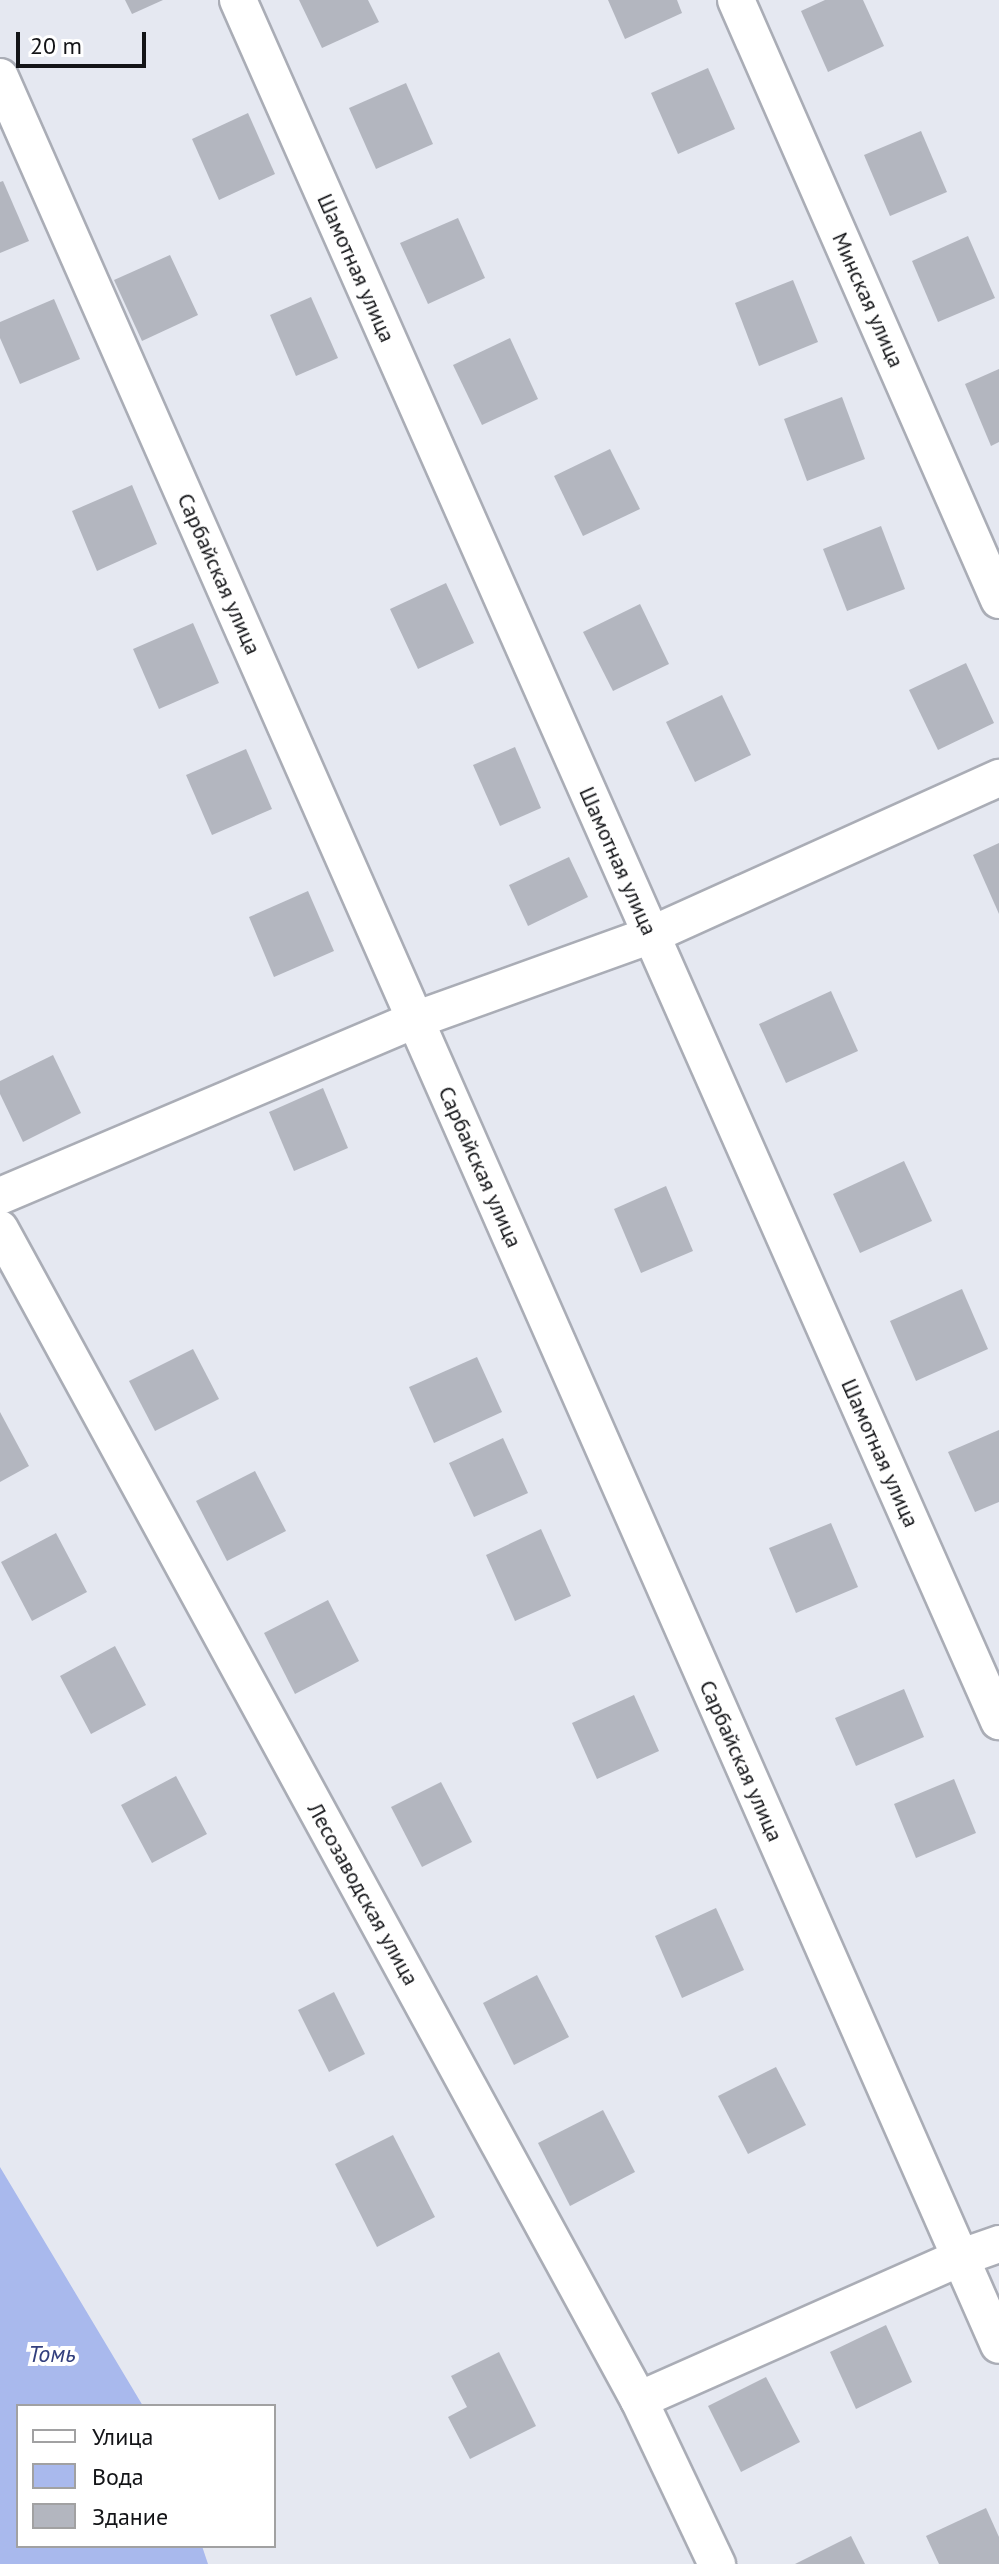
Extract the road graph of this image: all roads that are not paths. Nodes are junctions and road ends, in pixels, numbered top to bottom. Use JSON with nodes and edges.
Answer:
{"nodes":[{"id":1,"x":238,"y":0,"type":"edge"},
{"id":2,"x":736,"y":0,"type":"edge"},
{"id":3,"x":0,"y":77,"type":"edge"},
{"id":4,"x":999,"y":600,"type":"edge"},
{"id":5,"x":999,"y":778,"type":"edge"},
{"id":6,"x":651,"y":935,"type":"junction"},
{"id":7,"x":415,"y":1020,"type":"junction"},
{"id":8,"x":0,"y":1196,"type":"edge"},
{"id":9,"x":0,"y":1229,"type":"edge"},
{"id":10,"x":999,"y":1721,"type":"edge"},
{"id":11,"x":999,"y":2244,"type":"edge"},
{"id":12,"x":959,"y":2258,"type":"junction"},
{"id":13,"x":999,"y":2345,"type":"edge"},
{"id":14,"x":639,"y":2400,"type":"junction"},
{"id":15,"x":717,"y":2564,"type":"edge"}],
"edges":[{"from":1,"to":6,"type":"street","name":"Шамотная улица"},
{"from":2,"to":4,"type":"street","name":"Минская улица"},
{"from":3,"to":7,"type":"street","name":"Сарбайская улица"},
{"from":5,"to":6,"type":"street"},
{"from":6,"to":7,"type":"street"},
{"from":6,"to":10,"type":"street","name":"Шамотная улица"},
{"from":7,"to":8,"type":"street"},
{"from":7,"to":12,"type":"street","name":"Сарбайская улица"},
{"from":9,"to":14,"type":"street","name":"Лесозаводская улица"},
{"from":11,"to":12,"type":"street"},
{"from":12,"to":13,"type":"street","name":"Сарбайская улица"},
{"from":12,"to":14,"type":"street"},
{"from":14,"to":15,"type":"street","name":"Лесозаводская улица"}]}
